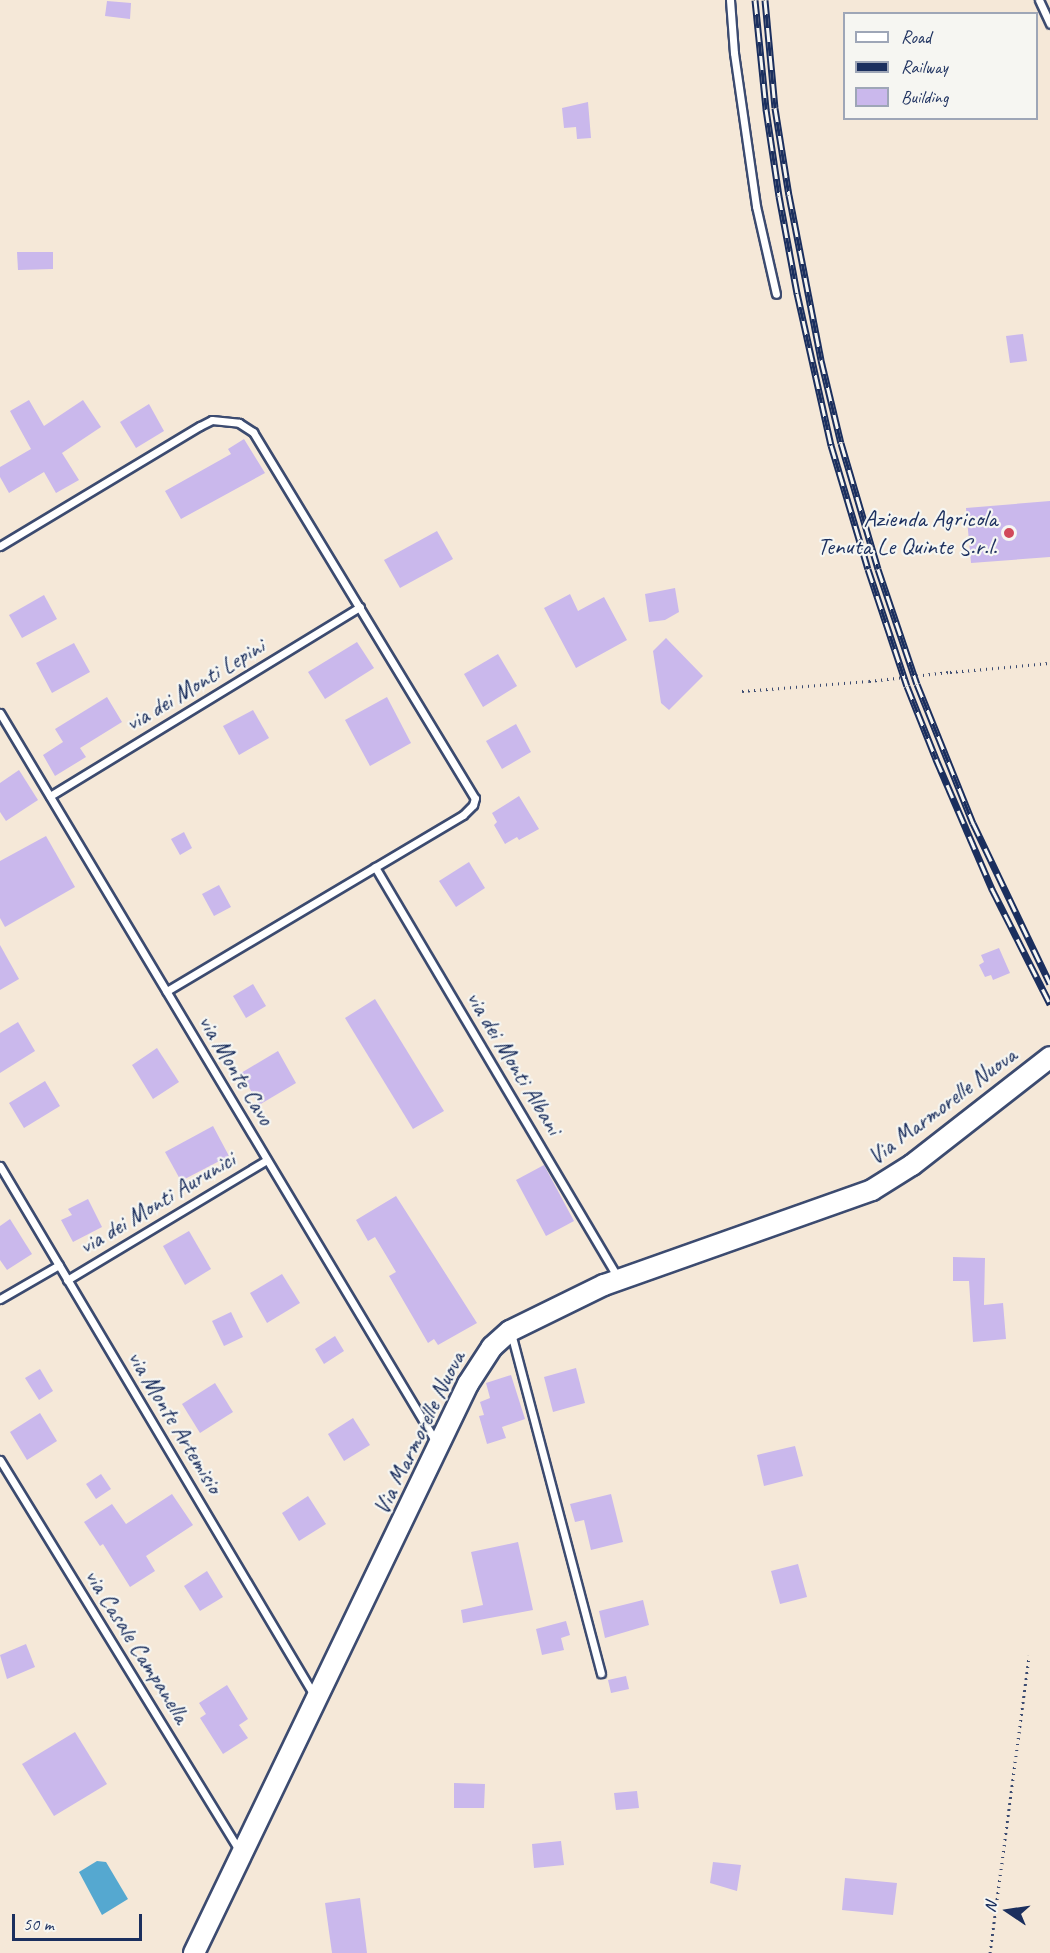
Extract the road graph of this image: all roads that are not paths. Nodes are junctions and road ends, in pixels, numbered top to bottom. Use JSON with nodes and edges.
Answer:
{"nodes":[{"id":1,"x":730,"y":0,"type":"edge"},
{"id":2,"x":1039,"y":0,"type":"edge"},
{"id":3,"x":1050,"y":24,"type":"edge"},
{"id":4,"x":776,"y":294,"type":"dead end"},
{"id":5,"x":0,"y":546,"type":"edge"},
{"id":6,"x":360,"y":607,"type":"junction"},
{"id":7,"x":0,"y":713,"type":"edge"},
{"id":8,"x":50,"y":796,"type":"junction"},
{"id":9,"x":375,"y":867,"type":"junction"},
{"id":10,"x":166,"y":991,"type":"junction"},
{"id":11,"x":1050,"y":1058,"type":"edge"},
{"id":12,"x":267,"y":1160,"type":"junction"},
{"id":13,"x":0,"y":1166,"type":"edge"},
{"id":14,"x":58,"y":1265,"type":"junction"},
{"id":15,"x":619,"y":1279,"type":"junction"},
{"id":16,"x":67,"y":1280,"type":"junction"},
{"id":17,"x":0,"y":1299,"type":"edge"},
{"id":18,"x":510,"y":1331,"type":"junction"},
{"id":19,"x":439,"y":1446,"type":"junction"},
{"id":20,"x":0,"y":1460,"type":"edge"},
{"id":21,"x":601,"y":1673,"type":"dead end"},
{"id":22,"x":316,"y":1698,"type":"junction"},
{"id":23,"x":241,"y":1853,"type":"junction"},
{"id":24,"x":194,"y":1953,"type":"edge"}],
"edges":[{"from":1,"to":4,"type":"lane"},
{"from":2,"to":3,"type":"lane"},
{"from":5,"to":6,"type":"lane"},
{"from":6,"to":8,"type":"lane","name":"via dei Monti Lepini"},
{"from":6,"to":9,"type":"lane"},
{"from":7,"to":8,"type":"lane","name":"via Monte Cavo"},
{"from":8,"to":10,"type":"lane","name":"via Monte Cavo"},
{"from":9,"to":10,"type":"lane"},
{"from":9,"to":15,"type":"lane","name":"via dei Monti Albani"},
{"from":10,"to":12,"type":"lane","name":"via Monte Cavo"},
{"from":11,"to":15,"type":"street","name":"Via Marmorelle Nuova"},
{"from":12,"to":16,"type":"lane","name":"via dei Monti Aurunici"},
{"from":12,"to":19,"type":"lane","name":"via Monte Cavo"},
{"from":13,"to":14,"type":"lane","name":"via Monte Artemisio"},
{"from":14,"to":16,"type":"lane","name":"via Monte Artemisio"},
{"from":14,"to":17,"type":"lane","name":"via dei Monti Aurunici"},
{"from":15,"to":18,"type":"street","name":"Via Marmorelle Nuova"},
{"from":16,"to":22,"type":"lane","name":"via Monte Artemisio"},
{"from":18,"to":19,"type":"street","name":"Via Marmorelle Nuova"},
{"from":18,"to":21,"type":"lane"},
{"from":19,"to":22,"type":"street","name":"Via Marmorelle Nuova"},
{"from":20,"to":23,"type":"lane","name":"via Casale Campanella"},
{"from":22,"to":23,"type":"street","name":"Via Marmorelle Nuova"},
{"from":23,"to":24,"type":"street","name":"Via Marmorelle Nuova"}]}
